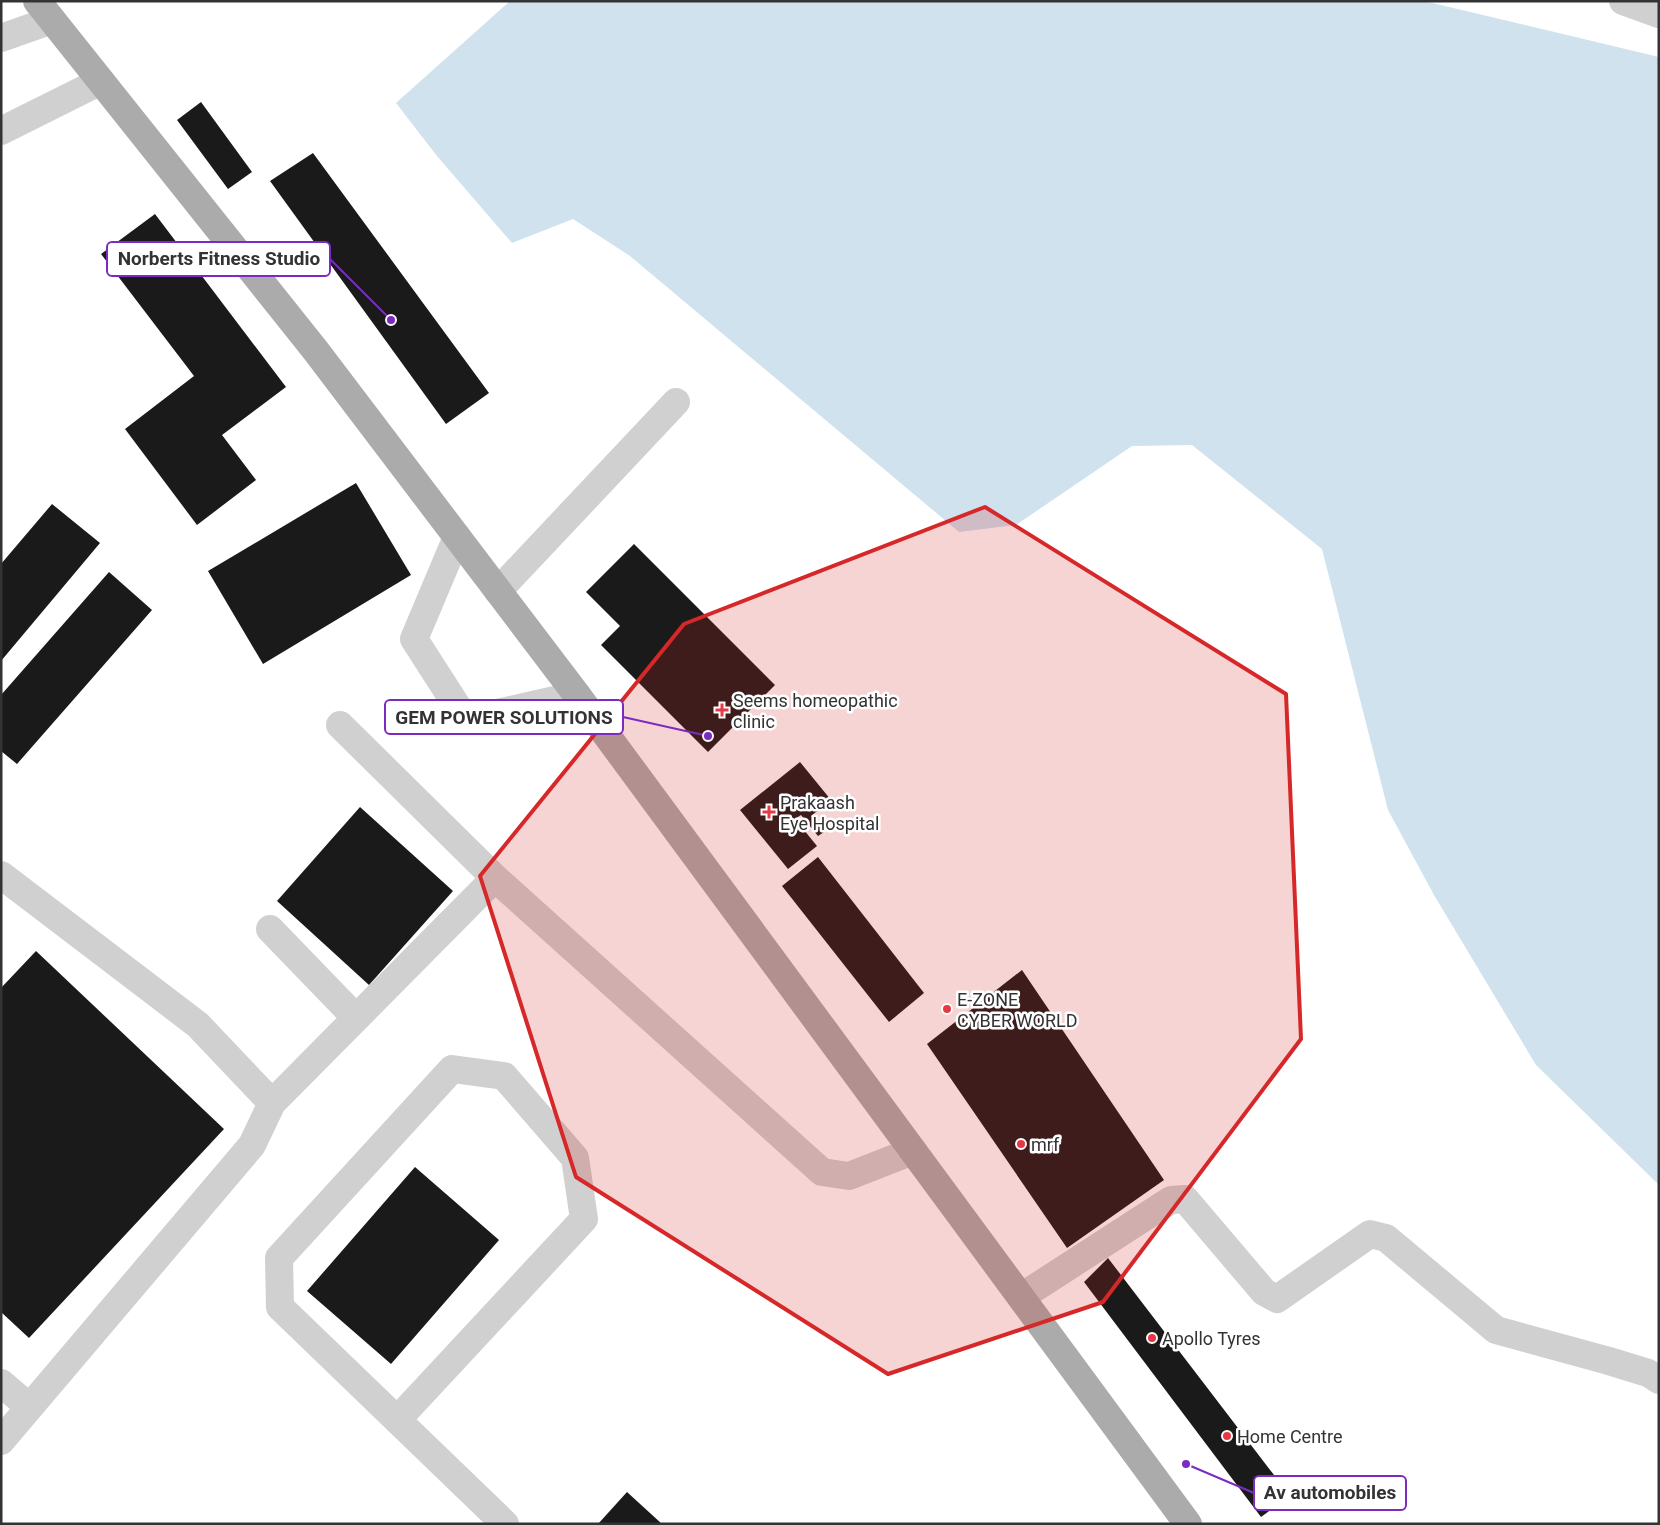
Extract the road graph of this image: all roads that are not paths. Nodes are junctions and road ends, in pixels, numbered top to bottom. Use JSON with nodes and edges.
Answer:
{"nodes":[{"id":1,"x":1623,"y":1,"type":"edge"},
{"id":2,"x":45,"y":10,"type":"edge"},
{"id":3,"x":1659,"y":14,"type":"edge"},
{"id":4,"x":1,"y":38,"type":"edge"},
{"id":5,"x":100,"y":81,"type":"junction"},
{"id":6,"x":1,"y":132,"type":"edge"},
{"id":7,"x":676,"y":402,"type":"dead end"},
{"id":8,"x":457,"y":537,"type":"junction"},
{"id":9,"x":498,"y":591,"type":"junction"},
{"id":10,"x":577,"y":695,"type":"junction"},
{"id":11,"x":340,"y":725,"type":"dead end"},
{"id":12,"x":1,"y":875,"type":"edge"},
{"id":13,"x":494,"y":878,"type":"junction"},
{"id":14,"x":270,"y":929,"type":"dead end"},
{"id":15,"x":356,"y":1018,"type":"junction"},
{"id":16,"x":272,"y":1103,"type":"junction"},
{"id":17,"x":913,"y":1151,"type":"junction"},
{"id":18,"x":1021,"y":1297,"type":"junction"},
{"id":19,"x":1659,"y":1380,"type":"edge"},
{"id":20,"x":1,"y":1383,"type":"edge"},
{"id":21,"x":30,"y":1407,"type":"junction"},
{"id":22,"x":397,"y":1420,"type":"junction"},
{"id":23,"x":1,"y":1440,"type":"edge"},
{"id":24,"x":504,"y":1524,"type":"edge"},
{"id":25,"x":1188,"y":1524,"type":"edge"}],
"edges":[{"from":1,"to":3,"type":"street"},
{"from":2,"to":4,"type":"street"},
{"from":2,"to":5,"type":"main road"},
{"from":5,"to":6,"type":"street"},
{"from":5,"to":8,"type":"main road"},
{"from":7,"to":9,"type":"street"},
{"from":8,"to":9,"type":"main road"},
{"from":8,"to":10,"type":"street"},
{"from":9,"to":10,"type":"main road"},
{"from":10,"to":17,"type":"main road"},
{"from":11,"to":13,"type":"street"},
{"from":12,"to":16,"type":"street"},
{"from":13,"to":15,"type":"street"},
{"from":13,"to":17,"type":"street"},
{"from":14,"to":15,"type":"street"},
{"from":15,"to":16,"type":"street"},
{"from":16,"to":21,"type":"street"},
{"from":17,"to":18,"type":"main road"},
{"from":18,"to":19,"type":"street"},
{"from":18,"to":25,"type":"main road"},
{"from":20,"to":21,"type":"street"},
{"from":21,"to":23,"type":"street"},
{"from":22,"to":22,"type":"street"},
{"from":22,"to":24,"type":"street"}]}
